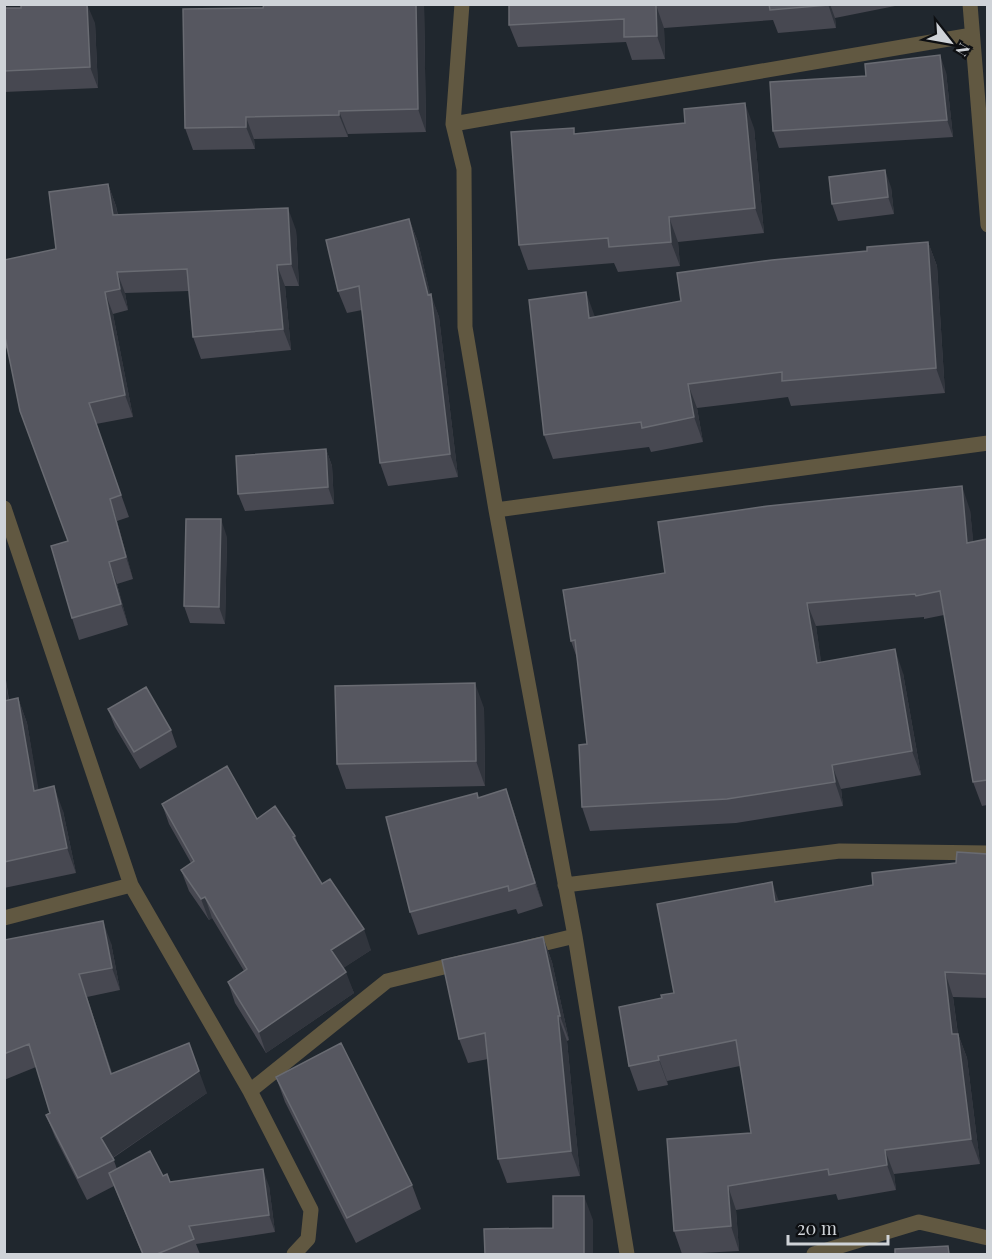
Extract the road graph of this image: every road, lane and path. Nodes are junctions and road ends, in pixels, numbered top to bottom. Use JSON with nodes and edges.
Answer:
{"nodes":[{"id":1,"x":462,"y":4,"type":"edge"},
{"id":2,"x":970,"y":4,"type":"edge"},
{"id":3,"x":972,"y":35,"type":"junction"},
{"id":4,"x":453,"y":124,"type":"junction"},
{"id":5,"x":987,"y":225,"type":"edge"},
{"id":6,"x":987,"y":443,"type":"edge"},
{"id":7,"x":4,"y":508,"type":"edge"},
{"id":8,"x":496,"y":510,"type":"junction"},
{"id":9,"x":987,"y":853,"type":"edge"},
{"id":10,"x":131,"y":885,"type":"junction"},
{"id":11,"x":565,"y":885,"type":"junction"},
{"id":12,"x":4,"y":918,"type":"edge"},
{"id":13,"x":575,"y":936,"type":"junction"},
{"id":14,"x":509,"y":952,"type":"edge"},
{"id":15,"x":476,"y":960,"type":"edge"},
{"id":16,"x":250,"y":1091,"type":"junction"},
{"id":17,"x":987,"y":1238,"type":"edge"},
{"id":18,"x":294,"y":1254,"type":"edge"},
{"id":19,"x":627,"y":1254,"type":"edge"},
{"id":20,"x":814,"y":1254,"type":"edge"}],
"edges":[{"from":1,"to":4,"type":"street"},
{"from":2,"to":3,"type":"street"},
{"from":3,"to":4,"type":"street"},
{"from":3,"to":5,"type":"street"},
{"from":4,"to":8,"type":"street"},
{"from":6,"to":8,"type":"street"},
{"from":7,"to":10,"type":"street"},
{"from":8,"to":11,"type":"street"},
{"from":9,"to":11,"type":"street"},
{"from":10,"to":12,"type":"street"},
{"from":10,"to":16,"type":"street"},
{"from":11,"to":13,"type":"street"},
{"from":13,"to":14,"type":"street"},
{"from":13,"to":19,"type":"street"},
{"from":15,"to":16,"type":"street"},
{"from":16,"to":18,"type":"street"},
{"from":17,"to":20,"type":"street"}]}
